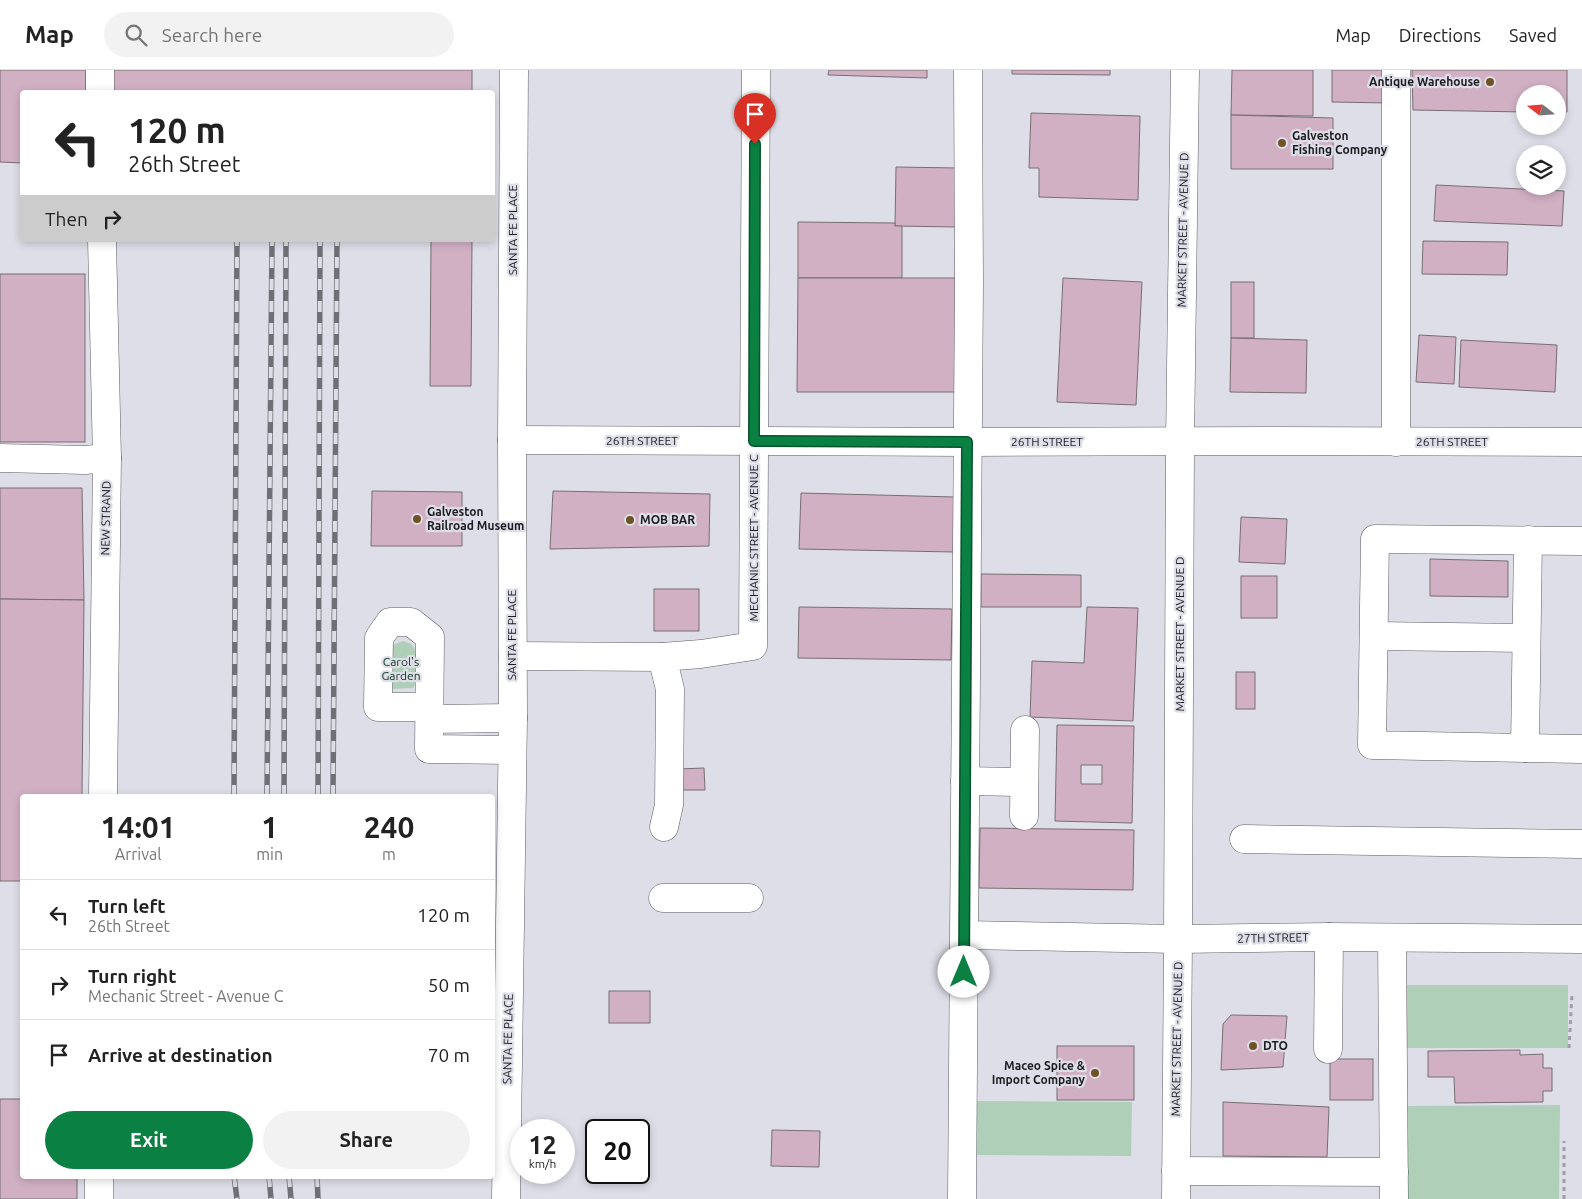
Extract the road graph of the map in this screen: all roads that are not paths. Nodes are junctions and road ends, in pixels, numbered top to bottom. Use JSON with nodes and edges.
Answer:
{"nodes":[{"id":1,"x":100,"y":70,"type":"edge"},
{"id":2,"x":514,"y":70,"type":"edge"},
{"id":3,"x":756,"y":70,"type":"edge"},
{"id":4,"x":968,"y":70,"type":"edge"},
{"id":5,"x":1185,"y":70,"type":"edge"},
{"id":6,"x":1396,"y":70,"type":"edge"},
{"id":7,"x":100,"y":90,"type":"edge"},
{"id":8,"x":102,"y":242,"type":"edge"},
{"id":9,"x":512,"y":440,"type":"junction"},
{"id":10,"x":754,"y":441,"type":"junction"},
{"id":11,"x":967,"y":442,"type":"junction"},
{"id":12,"x":1180,"y":442,"type":"junction"},
{"id":13,"x":1396,"y":442,"type":"junction"},
{"id":14,"x":1582,"y":442,"type":"edge"},
{"id":15,"x":0,"y":458,"type":"edge"},
{"id":16,"x":107,"y":458,"type":"junction"},
{"id":17,"x":1528,"y":540,"type":"junction"},
{"id":18,"x":1582,"y":541,"type":"edge"},
{"id":19,"x":1374,"y":636,"type":"junction"},
{"id":20,"x":1526,"y":638,"type":"junction"},
{"id":21,"x":513,"y":656,"type":"junction"},
{"id":22,"x":662,"y":657,"type":"junction"},
{"id":23,"x":430,"y":713,"type":"junction"},
{"id":24,"x":512,"y":718,"type":"junction"},
{"id":25,"x":1025,"y":730,"type":"dead end"},
{"id":26,"x":1525,"y":748,"type":"junction"},
{"id":27,"x":1582,"y":749,"type":"edge"},
{"id":28,"x":512,"y":750,"type":"junction"},
{"id":29,"x":965,"y":781,"type":"junction"},
{"id":30,"x":1024,"y":782,"type":"junction"},
{"id":31,"x":103,"y":794,"type":"edge"},
{"id":32,"x":1024,"y":816,"type":"dead end"},
{"id":33,"x":664,"y":827,"type":"dead end"},
{"id":34,"x":1244,"y":839,"type":"dead end"},
{"id":35,"x":1582,"y":844,"type":"edge"},
{"id":36,"x":663,"y":898,"type":"dead end"},
{"id":37,"x":749,"y":898,"type":"dead end"},
{"id":38,"x":965,"y":934,"type":"junction"},
{"id":39,"x":1329,"y":937,"type":"junction"},
{"id":40,"x":1392,"y":938,"type":"junction"},
{"id":41,"x":1178,"y":939,"type":"junction"},
{"id":42,"x":1582,"y":939,"type":"edge"},
{"id":43,"x":1328,"y":1049,"type":"dead end"},
{"id":44,"x":1176,"y":1171,"type":"junction"},
{"id":45,"x":1394,"y":1172,"type":"junction"},
{"id":46,"x":100,"y":1179,"type":"edge"},
{"id":47,"x":99,"y":1199,"type":"edge"},
{"id":48,"x":506,"y":1199,"type":"edge"},
{"id":49,"x":962,"y":1199,"type":"edge"},
{"id":50,"x":1176,"y":1199,"type":"edge"},
{"id":51,"x":1394,"y":1199,"type":"edge"}],
"edges":[{"from":1,"to":7,"type":"street"},
{"from":2,"to":9,"type":"street","name":"SANTA FE PLACE"},
{"from":3,"to":10,"type":"street","name":"MECHANIC STREET - AVENUE C"},
{"from":4,"to":11,"type":"street"},
{"from":5,"to":12,"type":"street","name":"MARKET STREET - AVENUE D"},
{"from":6,"to":13,"type":"street"},
{"from":8,"to":16,"type":"street","name":"NEW STRAND"},
{"from":9,"to":10,"type":"street","name":"26TH STREET"},
{"from":9,"to":21,"type":"street","name":"SANTA FE PLACE"},
{"from":10,"to":11,"type":"street","name":"26TH STREET"},
{"from":10,"to":22,"type":"street","name":"MECHANIC STREET - AVENUE C"},
{"from":11,"to":12,"type":"street","name":"26TH STREET"},
{"from":11,"to":29,"type":"street"},
{"from":12,"to":13,"type":"street","name":"26TH STREET"},
{"from":12,"to":41,"type":"street","name":"MARKET STREET - AVENUE D"},
{"from":13,"to":14,"type":"street","name":"26TH STREET"},
{"from":15,"to":16,"type":"street"},
{"from":16,"to":31,"type":"street","name":"NEW STRAND"},
{"from":17,"to":18,"type":"street"},
{"from":17,"to":19,"type":"street"},
{"from":17,"to":20,"type":"street"},
{"from":19,"to":20,"type":"street"},
{"from":19,"to":26,"type":"street"},
{"from":20,"to":26,"type":"street"},
{"from":21,"to":22,"type":"street"},
{"from":21,"to":24,"type":"street","name":"SANTA FE PLACE"},
{"from":22,"to":33,"type":"street"},
{"from":23,"to":23,"type":"street"},
{"from":23,"to":24,"type":"street"},
{"from":23,"to":28,"type":"street"},
{"from":24,"to":28,"type":"street","name":"SANTA FE PLACE"},
{"from":25,"to":30,"type":"street"},
{"from":26,"to":27,"type":"street"},
{"from":28,"to":48,"type":"street","name":"SANTA FE PLACE"},
{"from":29,"to":30,"type":"street"},
{"from":29,"to":38,"type":"street"},
{"from":30,"to":32,"type":"street"},
{"from":34,"to":35,"type":"street"},
{"from":36,"to":37,"type":"street"},
{"from":38,"to":41,"type":"street","name":"27TH STREET"},
{"from":38,"to":49,"type":"street"},
{"from":39,"to":40,"type":"street","name":"27TH STREET"},
{"from":39,"to":41,"type":"street","name":"27TH STREET"},
{"from":39,"to":43,"type":"street"},
{"from":40,"to":42,"type":"street","name":"27TH STREET"},
{"from":40,"to":45,"type":"street"},
{"from":41,"to":44,"type":"street","name":"MARKET STREET - AVENUE D"},
{"from":44,"to":45,"type":"street"},
{"from":44,"to":50,"type":"street","name":"MARKET STREET - AVENUE D"},
{"from":45,"to":51,"type":"street"},
{"from":46,"to":47,"type":"street"}]}
